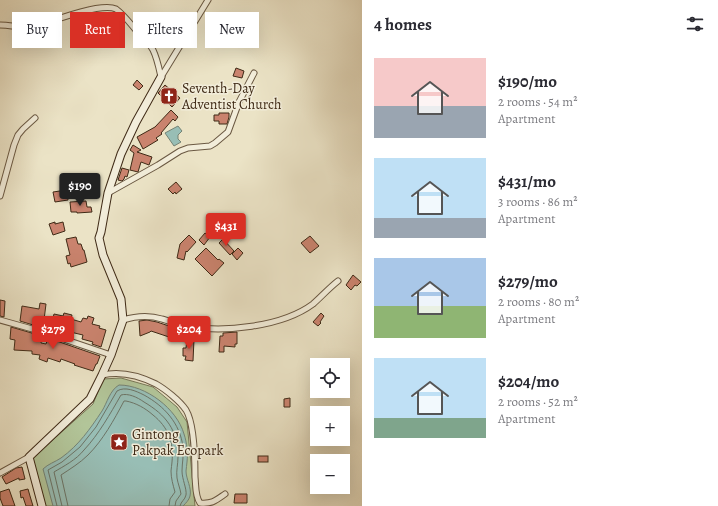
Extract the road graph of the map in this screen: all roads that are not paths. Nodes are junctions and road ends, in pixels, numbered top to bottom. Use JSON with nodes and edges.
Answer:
{"nodes":[{"id":1,"x":208,"y":0,"type":"edge"},
{"id":2,"x":0,"y":25,"type":"edge"},
{"id":3,"x":254,"y":73,"type":"dead end"},
{"id":4,"x":161,"y":77,"type":"junction"},
{"id":5,"x":35,"y":118,"type":"dead end"},
{"id":6,"x":108,"y":193,"type":"junction"},
{"id":7,"x":0,"y":196,"type":"edge"},
{"id":8,"x":338,"y":281,"type":"dead end"},
{"id":9,"x":0,"y":320,"type":"edge"},
{"id":10,"x":123,"y":320,"type":"junction"},
{"id":11,"x":111,"y":355,"type":"junction"},
{"id":12,"x":102,"y":375,"type":"junction"},
{"id":13,"x":29,"y":457,"type":"junction"},
{"id":14,"x":0,"y":473,"type":"edge"},
{"id":15,"x":225,"y":494,"type":"dead end"},
{"id":16,"x":42,"y":506,"type":"edge"}],
"edges":[{"from":1,"to":4,"type":"street"},
{"from":2,"to":4,"type":"street"},
{"from":3,"to":6,"type":"street"},
{"from":4,"to":6,"type":"street"},
{"from":5,"to":7,"type":"street"},
{"from":6,"to":10,"type":"street"},
{"from":8,"to":10,"type":"street"},
{"from":9,"to":11,"type":"street"},
{"from":10,"to":11,"type":"street"},
{"from":11,"to":12,"type":"street"},
{"from":12,"to":13,"type":"street"},
{"from":12,"to":15,"type":"street"},
{"from":13,"to":14,"type":"street"},
{"from":13,"to":16,"type":"street"}]}
